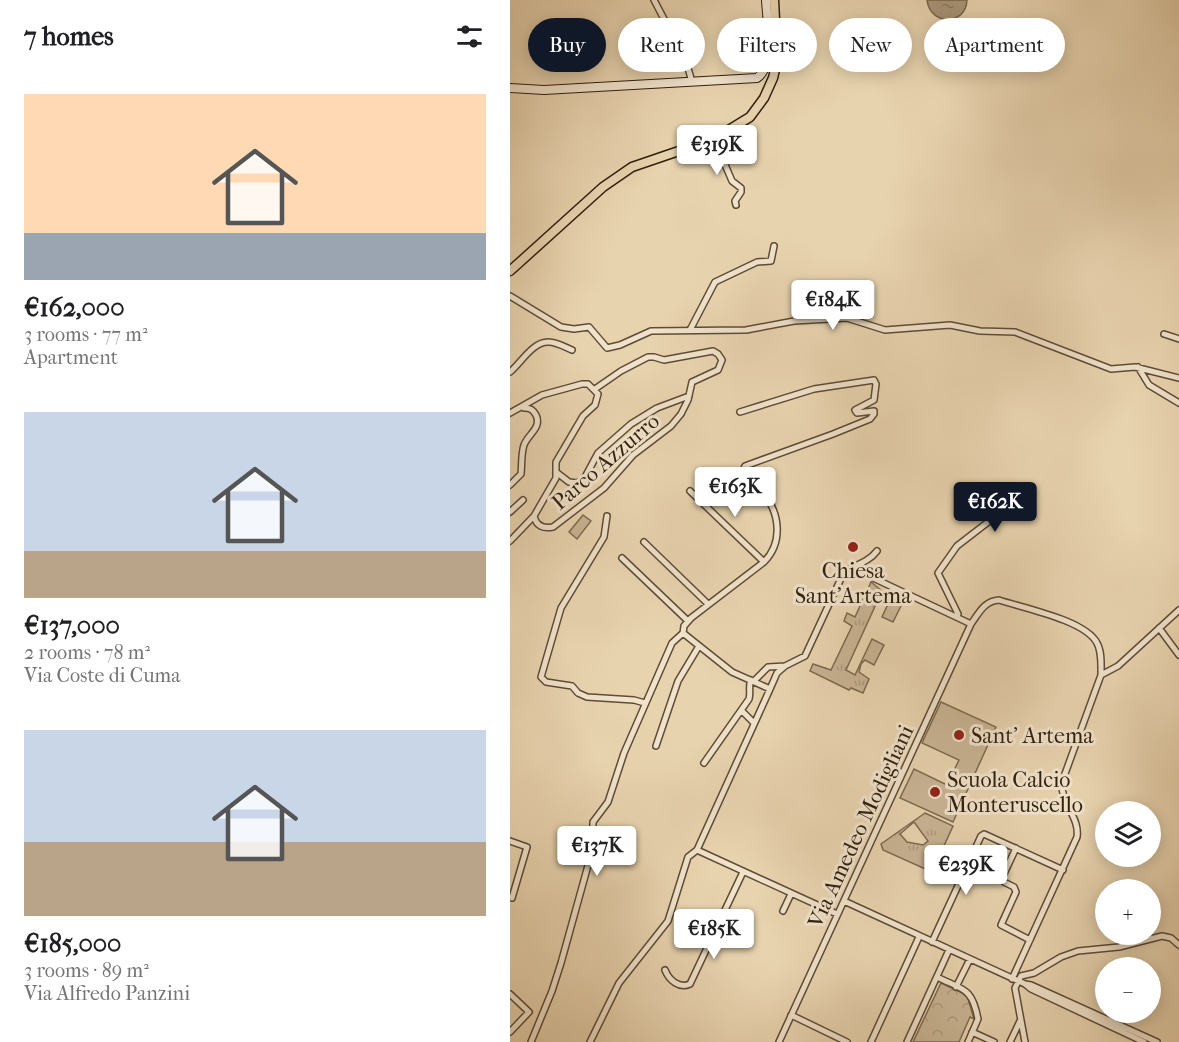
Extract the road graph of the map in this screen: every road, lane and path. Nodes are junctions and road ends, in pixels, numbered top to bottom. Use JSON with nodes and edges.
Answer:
{"nodes":[{"id":1,"x":654,"y":0,"type":"edge"},
{"id":2,"x":766,"y":0,"type":"edge"},
{"id":3,"x":774,"y":0,"type":"edge"},
{"id":4,"x":692,"y":82,"type":"junction"},
{"id":5,"x":510,"y":88,"type":"edge"},
{"id":6,"x":714,"y":138,"type":"junction"},
{"id":7,"x":736,"y":205,"type":"dead end"},
{"id":8,"x":774,"y":246,"type":"dead end"},
{"id":9,"x":510,"y":271,"type":"edge"},
{"id":10,"x":510,"y":296,"type":"edge"},
{"id":11,"x":690,"y":330,"type":"junction"},
{"id":12,"x":1164,"y":334,"type":"dead end"},
{"id":13,"x":1179,"y":339,"type":"edge"},
{"id":14,"x":572,"y":350,"type":"dead end"},
{"id":15,"x":1138,"y":367,"type":"junction"},
{"id":16,"x":510,"y":372,"type":"edge"},
{"id":17,"x":1179,"y":378,"type":"edge"},
{"id":18,"x":595,"y":389,"type":"junction"},
{"id":19,"x":689,"y":396,"type":"junction"},
{"id":20,"x":1179,"y":403,"type":"edge"},
{"id":21,"x":523,"y":408,"type":"junction"},
{"id":22,"x":740,"y":412,"type":"dead end"},
{"id":23,"x":510,"y":413,"type":"edge"},
{"id":24,"x":556,"y":472,"type":"junction"},
{"id":25,"x":510,"y":484,"type":"edge"},
{"id":26,"x":690,"y":491,"type":"dead end"},
{"id":27,"x":1008,"y":495,"type":"dead end"},
{"id":28,"x":523,"y":500,"type":"dead end"},
{"id":29,"x":510,"y":512,"type":"edge"},
{"id":30,"x":534,"y":516,"type":"junction"},
{"id":31,"x":607,"y":516,"type":"dead end"},
{"id":32,"x":510,"y":542,"type":"edge"},
{"id":33,"x":644,"y":542,"type":"dead end"},
{"id":34,"x":877,"y":551,"type":"dead end"},
{"id":35,"x":622,"y":558,"type":"dead end"},
{"id":36,"x":764,"y":562,"type":"junction"},
{"id":37,"x":854,"y":569,"type":"junction"},
{"id":38,"x":708,"y":604,"type":"junction"},
{"id":39,"x":1179,"y":610,"type":"edge"},
{"id":40,"x":957,"y":617,"type":"junction"},
{"id":41,"x":688,"y":621,"type":"junction"},
{"id":42,"x":972,"y":624,"type":"junction"},
{"id":43,"x":1159,"y":628,"type":"junction"},
{"id":44,"x":683,"y":633,"type":"junction"},
{"id":45,"x":699,"y":646,"type":"junction"},
{"id":46,"x":1179,"y":655,"type":"edge"},
{"id":47,"x":772,"y":665,"type":"junction"},
{"id":48,"x":785,"y":666,"type":"junction"},
{"id":49,"x":777,"y":673,"type":"junction"},
{"id":50,"x":1101,"y":675,"type":"junction"},
{"id":51,"x":752,"y":680,"type":"junction"},
{"id":52,"x":769,"y":691,"type":"junction"},
{"id":53,"x":645,"y":703,"type":"junction"},
{"id":54,"x":742,"y":711,"type":"junction"},
{"id":55,"x":754,"y":723,"type":"junction"},
{"id":56,"x":656,"y":746,"type":"dead end"},
{"id":57,"x":704,"y":763,"type":"dead end"},
{"id":58,"x":510,"y":841,"type":"edge"},
{"id":59,"x":1016,"y":848,"type":"junction"},
{"id":60,"x":697,"y":850,"type":"junction"},
{"id":61,"x":1063,"y":870,"type":"junction"},
{"id":62,"x":743,"y":872,"type":"junction"},
{"id":63,"x":791,"y":894,"type":"junction"},
{"id":64,"x":512,"y":898,"type":"dead end"},
{"id":65,"x":844,"y":901,"type":"junction"},
{"id":66,"x":783,"y":911,"type":"dead end"},
{"id":67,"x":837,"y":914,"type":"junction"},
{"id":68,"x":920,"y":937,"type":"junction"},
{"id":69,"x":1030,"y":940,"type":"junction"},
{"id":70,"x":932,"y":942,"type":"junction"},
{"id":71,"x":1179,"y":945,"type":"edge"},
{"id":72,"x":949,"y":950,"type":"junction"},
{"id":73,"x":970,"y":959,"type":"junction"},
{"id":74,"x":665,"y":970,"type":"dead end"},
{"id":75,"x":1034,"y":972,"type":"junction"},
{"id":76,"x":936,"y":977,"type":"junction"},
{"id":77,"x":1015,"y":980,"type":"junction"},
{"id":78,"x":1028,"y":984,"type":"junction"},
{"id":79,"x":956,"y":987,"type":"junction"},
{"id":80,"x":510,"y":994,"type":"edge"},
{"id":81,"x":791,"y":1015,"type":"junction"},
{"id":82,"x":1021,"y":1020,"type":"junction"},
{"id":83,"x":510,"y":1032,"type":"edge"},
{"id":84,"x":972,"y":1032,"type":"junction"},
{"id":85,"x":531,"y":1042,"type":"edge"},
{"id":86,"x":590,"y":1042,"type":"edge"},
{"id":87,"x":779,"y":1042,"type":"edge"},
{"id":88,"x":847,"y":1042,"type":"edge"},
{"id":89,"x":871,"y":1042,"type":"edge"},
{"id":90,"x":907,"y":1042,"type":"edge"},
{"id":91,"x":968,"y":1042,"type":"edge"},
{"id":92,"x":994,"y":1042,"type":"edge"},
{"id":93,"x":1010,"y":1042,"type":"edge"},
{"id":94,"x":1025,"y":1042,"type":"edge"},
{"id":95,"x":1144,"y":1042,"type":"edge"},
{"id":96,"x":1157,"y":1042,"type":"edge"}],
"edges":[{"from":1,"to":4,"type":"street"},
{"from":2,"to":4,"type":"street"},
{"from":3,"to":6,"type":"main road"},
{"from":4,"to":5,"type":"street"},
{"from":6,"to":7,"type":"street"},
{"from":6,"to":9,"type":"main road"},
{"from":8,"to":11,"type":"street"},
{"from":10,"to":11,"type":"street"},
{"from":11,"to":15,"type":"street"},
{"from":12,"to":13,"type":"street"},
{"from":14,"to":16,"type":"street"},
{"from":15,"to":17,"type":"street"},
{"from":15,"to":20,"type":"street"},
{"from":18,"to":19,"type":"street","name":"Parco Azzurro"},
{"from":18,"to":21,"type":"street"},
{"from":18,"to":24,"type":"street","name":"Parco Azzurro"},
{"from":19,"to":24,"type":"street","name":"Parco Azzurro"},
{"from":19,"to":30,"type":"street","name":"Parco Azzurro"},
{"from":21,"to":23,"type":"street"},
{"from":21,"to":25,"type":"street","name":"Parco Azzurro"},
{"from":22,"to":36,"type":"street"},
{"from":24,"to":30,"type":"street","name":"Parco Azzurro"},
{"from":26,"to":36,"type":"street"},
{"from":27,"to":40,"type":"street"},
{"from":28,"to":29,"type":"street","name":"Parco Azzurro"},
{"from":30,"to":32,"type":"street","name":"Parco Azzurro"},
{"from":31,"to":53,"type":"street"},
{"from":33,"to":38,"type":"street"},
{"from":34,"to":37,"type":"street"},
{"from":35,"to":41,"type":"street"},
{"from":36,"to":38,"type":"street"},
{"from":37,"to":40,"type":"street"},
{"from":37,"to":48,"type":"street"},
{"from":38,"to":41,"type":"street"},
{"from":39,"to":43,"type":"street"},
{"from":40,"to":42,"type":"street"},
{"from":41,"to":44,"type":"street"},
{"from":42,"to":50,"type":"street","name":"Via Amedeo Modigliani"},
{"from":42,"to":65,"type":"street","name":"Via Amedeo Modigliani"},
{"from":43,"to":46,"type":"street"},
{"from":43,"to":50,"type":"street"},
{"from":44,"to":45,"type":"street"},
{"from":44,"to":53,"type":"street"},
{"from":45,"to":51,"type":"street"},
{"from":45,"to":56,"type":"street"},
{"from":47,"to":48,"type":"street"},
{"from":47,"to":49,"type":"street"},
{"from":47,"to":51,"type":"street"},
{"from":48,"to":49,"type":"street"},
{"from":49,"to":52,"type":"street"},
{"from":50,"to":61,"type":"street"},
{"from":51,"to":52,"type":"street"},
{"from":51,"to":54,"type":"street"},
{"from":52,"to":55,"type":"street"},
{"from":53,"to":85,"type":"street"},
{"from":54,"to":55,"type":"street"},
{"from":54,"to":57,"type":"street"},
{"from":55,"to":60,"type":"street"},
{"from":58,"to":64,"type":"street"},
{"from":59,"to":61,"type":"street"},
{"from":59,"to":69,"type":"street"},
{"from":59,"to":70,"type":"street"},
{"from":60,"to":62,"type":"street"},
{"from":60,"to":86,"type":"street"},
{"from":61,"to":69,"type":"street"},
{"from":62,"to":63,"type":"street"},
{"from":62,"to":74,"type":"street"},
{"from":63,"to":66,"type":"street"},
{"from":63,"to":67,"type":"street"},
{"from":65,"to":67,"type":"street","name":"Via Amedeo Modigliani"},
{"from":65,"to":68,"type":"street"},
{"from":67,"to":81,"type":"street","name":"Via Amedeo Modigliani"},
{"from":68,"to":70,"type":"street"},
{"from":68,"to":89,"type":"street"},
{"from":69,"to":77,"type":"street"},
{"from":70,"to":72,"type":"street"},
{"from":71,"to":75,"type":"street"},
{"from":72,"to":73,"type":"street"},
{"from":72,"to":76,"type":"street"},
{"from":73,"to":77,"type":"street"},
{"from":73,"to":79,"type":"street"},
{"from":75,"to":77,"type":"street"},
{"from":75,"to":78,"type":"street"},
{"from":76,"to":79,"type":"street"},
{"from":76,"to":90,"type":"street"},
{"from":77,"to":78,"type":"street"},
{"from":77,"to":82,"type":"street"},
{"from":78,"to":95,"type":"street"},
{"from":78,"to":96,"type":"street"},
{"from":79,"to":84,"type":"street"},
{"from":80,"to":83,"type":"street"},
{"from":81,"to":87,"type":"street","name":"Via Amedeo Modigliani"},
{"from":81,"to":88,"type":"street"},
{"from":82,"to":93,"type":"street"},
{"from":82,"to":94,"type":"street"},
{"from":84,"to":91,"type":"street"},
{"from":84,"to":92,"type":"street"}]}
